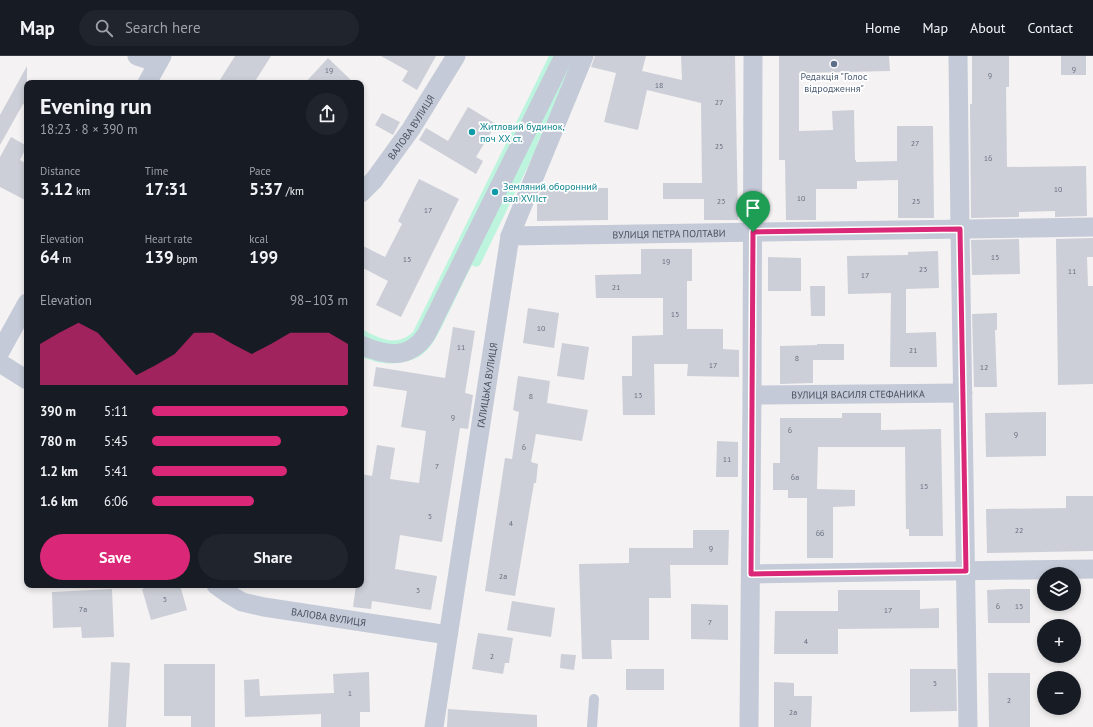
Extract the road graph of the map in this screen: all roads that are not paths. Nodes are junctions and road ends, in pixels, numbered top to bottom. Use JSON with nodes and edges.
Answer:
{"nodes":[{"id":1,"x":137,"y":56,"type":"edge"},
{"id":2,"x":456,"y":56,"type":"edge"},
{"id":3,"x":564,"y":56,"type":"edge"},
{"id":4,"x":584,"y":56,"type":"edge"},
{"id":5,"x":753,"y":56,"type":"edge"},
{"id":6,"x":958,"y":56,"type":"edge"},
{"id":7,"x":160,"y":60,"type":"edge"},
{"id":8,"x":149,"y":80,"type":"edge"},
{"id":9,"x":364,"y":190,"type":"edge"},
{"id":10,"x":1093,"y":227,"type":"edge"},
{"id":11,"x":960,"y":229,"type":"junction"},
{"id":12,"x":753,"y":232,"type":"junction"},
{"id":13,"x":510,"y":236,"type":"junction"},
{"id":14,"x":24,"y":308,"type":"edge"},
{"id":15,"x":364,"y":346,"type":"edge"},
{"id":16,"x":0,"y":352,"type":"edge"},
{"id":17,"x":0,"y":363,"type":"edge"},
{"id":18,"x":24,"y":378,"type":"edge"},
{"id":19,"x":963,"y":393,"type":"junction"},
{"id":20,"x":752,"y":396,"type":"junction"},
{"id":21,"x":1093,"y":569,"type":"edge"},
{"id":22,"x":966,"y":571,"type":"junction"},
{"id":23,"x":751,"y":574,"type":"junction"},
{"id":24,"x":220,"y":588,"type":"edge"},
{"id":25,"x":448,"y":635,"type":"junction"},
{"id":26,"x":594,"y":699,"type":"dead end"},
{"id":27,"x":434,"y":727,"type":"edge"},
{"id":28,"x":592,"y":727,"type":"edge"},
{"id":29,"x":749,"y":727,"type":"edge"},
{"id":30,"x":968,"y":727,"type":"edge"}],
"edges":[{"from":1,"to":7,"type":"street"},
{"from":2,"to":9,"type":"street","name":"ВАЛОВА ВУЛИЦЯ"},
{"from":3,"to":15,"type":"street"},
{"from":4,"to":13,"type":"street","name":"ГАЛИЦЬКА ВУЛИЦЯ"},
{"from":5,"to":12,"type":"street"},
{"from":6,"to":11,"type":"street"},
{"from":7,"to":8,"type":"street"},
{"from":10,"to":11,"type":"street","name":"ВУЛИЦЯ ПЕТРА ПОЛТАВИ"},
{"from":11,"to":12,"type":"street","name":"ВУЛИЦЯ ПЕТРА ПОЛТАВИ"},
{"from":11,"to":19,"type":"street"},
{"from":12,"to":13,"type":"street","name":"ВУЛИЦЯ ПЕТРА ПОЛТАВИ"},
{"from":12,"to":20,"type":"street"},
{"from":13,"to":25,"type":"street","name":"ГАЛИЦЬКА ВУЛИЦЯ"},
{"from":14,"to":16,"type":"street"},
{"from":17,"to":18,"type":"street"},
{"from":19,"to":20,"type":"street","name":"ВУЛИЦЯ ВАСИЛЯ СТЕФАНИКА"},
{"from":19,"to":22,"type":"street"},
{"from":20,"to":23,"type":"street"},
{"from":21,"to":22,"type":"street"},
{"from":22,"to":23,"type":"street"},
{"from":22,"to":30,"type":"street"},
{"from":23,"to":29,"type":"street"},
{"from":24,"to":25,"type":"street","name":"ВАЛОВА ВУЛИЦЯ"},
{"from":25,"to":27,"type":"street","name":"ГАЛИЦЬКА ВУЛИЦЯ"},
{"from":26,"to":28,"type":"lane"}]}
